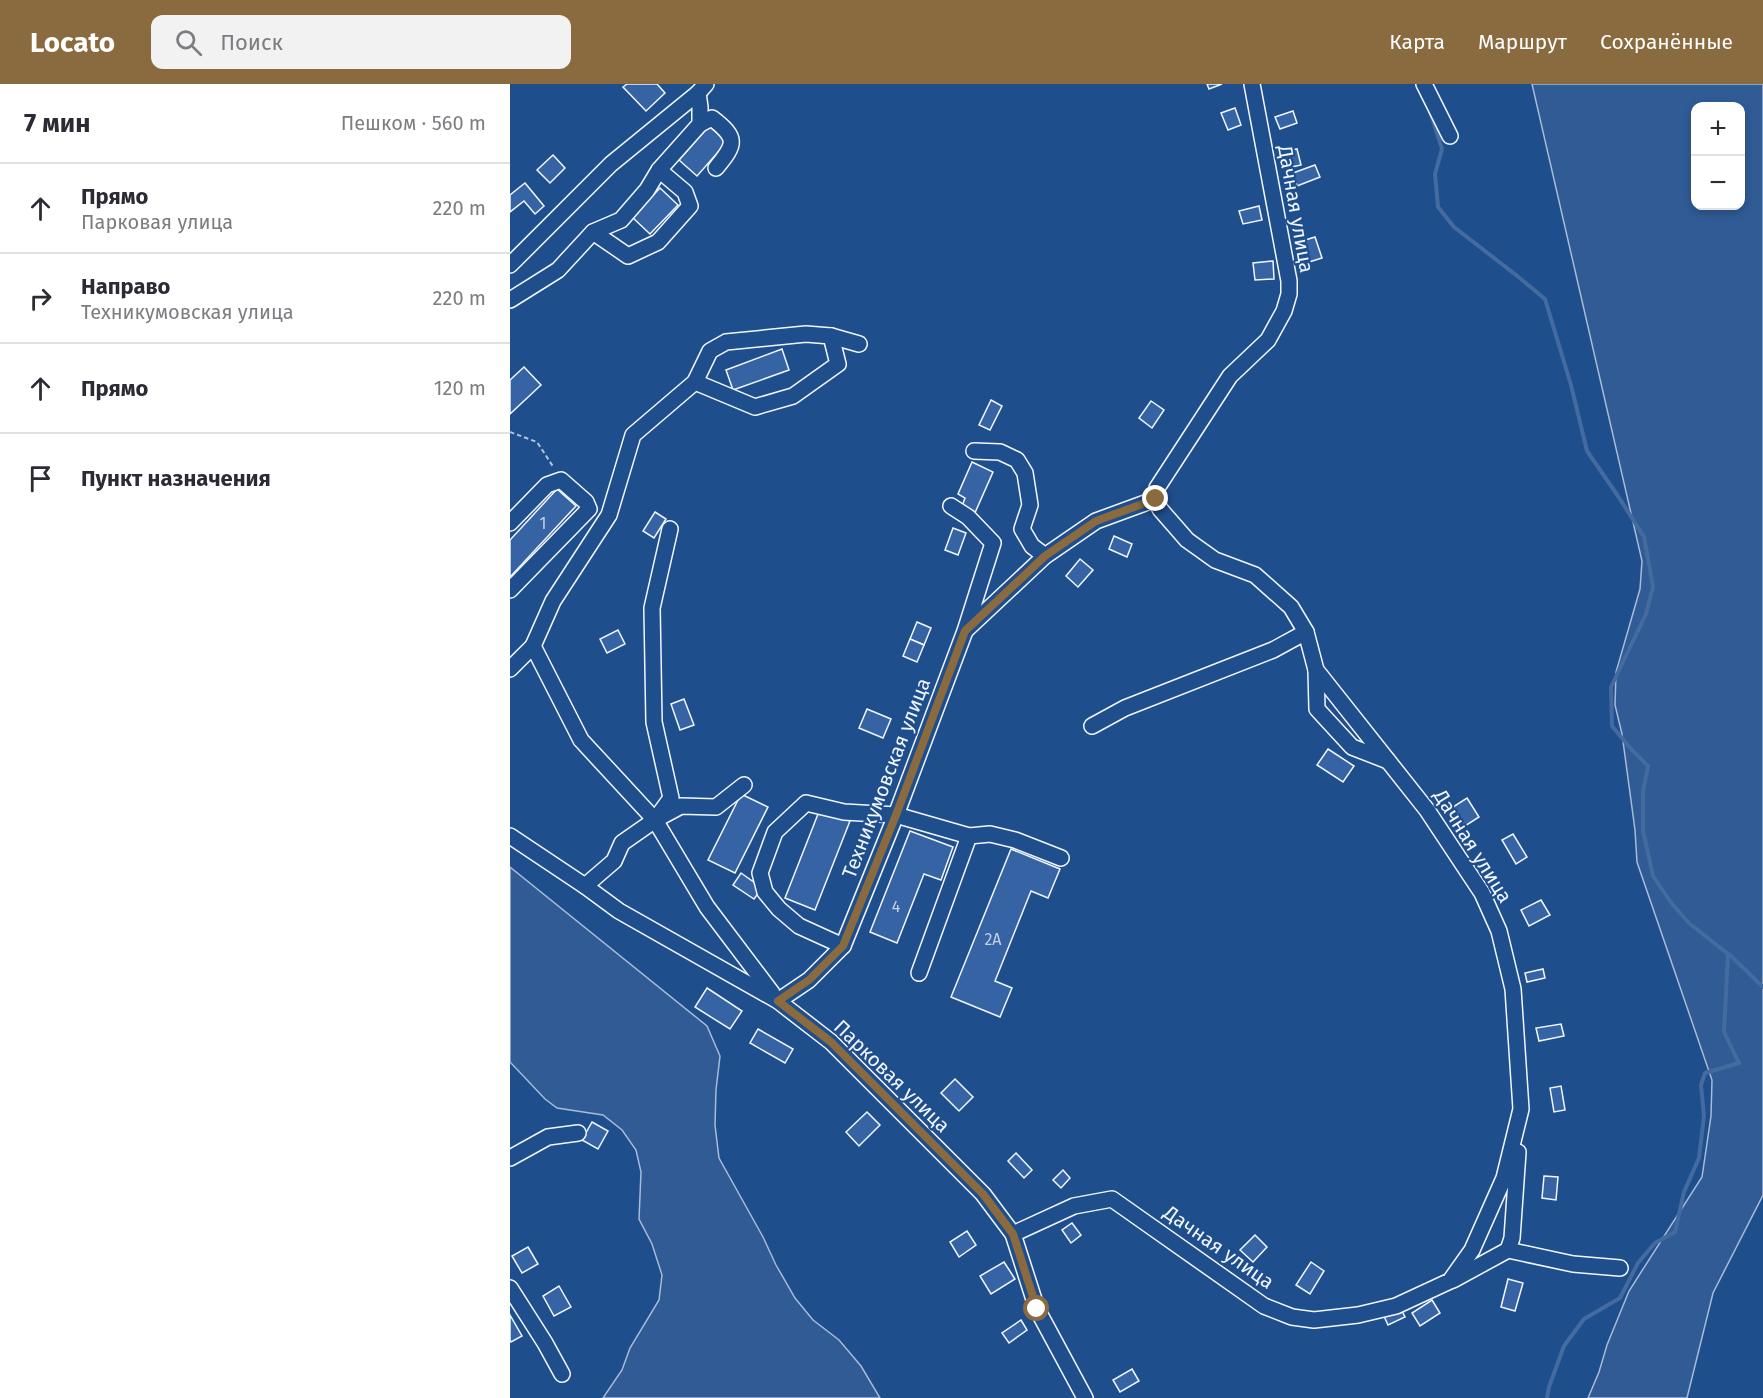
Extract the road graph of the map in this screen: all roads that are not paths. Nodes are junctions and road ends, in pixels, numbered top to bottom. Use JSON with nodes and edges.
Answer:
{"nodes":[{"id":1,"x":1252,"y":84,"type":"edge"},
{"id":2,"x":1424,"y":84,"type":"edge"},
{"id":3,"x":702,"y":88,"type":"edge"},
{"id":4,"x":700,"y":124,"type":"junction"},
{"id":5,"x":1450,"y":136,"type":"dead end"},
{"id":6,"x":716,"y":168,"type":"dead end"},
{"id":7,"x":659,"y":170,"type":"junction"},
{"id":8,"x":593,"y":232,"type":"junction"},
{"id":9,"x":510,"y":265,"type":"edge"},
{"id":10,"x":510,"y":300,"type":"edge"},
{"id":11,"x":831,"y":336,"type":"junction"},
{"id":12,"x":859,"y":344,"type":"dead end"},
{"id":13,"x":695,"y":382,"type":"junction"},
{"id":14,"x":974,"y":451,"type":"dead end"},
{"id":15,"x":1156,"y":499,"type":"junction"},
{"id":16,"x":951,"y":506,"type":"dead end"},
{"id":17,"x":510,"y":523,"type":"edge"},
{"id":18,"x":670,"y":529,"type":"dead end"},
{"id":19,"x":1045,"y":556,"type":"junction"},
{"id":20,"x":510,"y":590,"type":"edge"},
{"id":21,"x":965,"y":631,"type":"junction"},
{"id":22,"x":1306,"y":632,"type":"junction"},
{"id":23,"x":533,"y":646,"type":"junction"},
{"id":24,"x":510,"y":669,"type":"edge"},
{"id":25,"x":1316,"y":670,"type":"junction"},
{"id":26,"x":1092,"y":726,"type":"dead end"},
{"id":27,"x":1388,"y":761,"type":"junction"},
{"id":28,"x":744,"y":785,"type":"dead end"},
{"id":29,"x":896,"y":815,"type":"junction"},
{"id":30,"x":655,"y":820,"type":"junction"},
{"id":31,"x":510,"y":836,"type":"edge"},
{"id":32,"x":969,"y":836,"type":"junction"},
{"id":33,"x":1061,"y":858,"type":"dead end"},
{"id":34,"x":585,"y":886,"type":"junction"},
{"id":35,"x":843,"y":946,"type":"junction"},
{"id":36,"x":920,"y":973,"type":"dead end"},
{"id":37,"x":778,"y":1001,"type":"junction"},
{"id":38,"x":1521,"y":1109,"type":"junction"},
{"id":39,"x":578,"y":1133,"type":"dead end"},
{"id":40,"x":510,"y":1158,"type":"edge"},
{"id":41,"x":1013,"y":1234,"type":"junction"},
{"id":42,"x":1508,"y":1250,"type":"junction"},
{"id":43,"x":1620,"y":1269,"type":"dead end"},
{"id":44,"x":1450,"y":1281,"type":"junction"},
{"id":45,"x":510,"y":1288,"type":"edge"},
{"id":46,"x":562,"y":1374,"type":"dead end"},
{"id":47,"x":1085,"y":1398,"type":"edge"}],
"edges":[{"from":1,"to":15,"type":"street","name":"Дачная улица"},
{"from":2,"to":5,"type":"street"},
{"from":3,"to":4,"type":"street"},
{"from":3,"to":9,"type":"street"},
{"from":4,"to":6,"type":"street"},
{"from":4,"to":7,"type":"street"},
{"from":7,"to":8,"type":"street"},
{"from":7,"to":8,"type":"street"},
{"from":8,"to":10,"type":"street"},
{"from":11,"to":12,"type":"street"},
{"from":11,"to":13,"type":"street"},
{"from":11,"to":13,"type":"street"},
{"from":13,"to":23,"type":"street"},
{"from":14,"to":19,"type":"street"},
{"from":15,"to":19,"type":"street"},
{"from":15,"to":22,"type":"street","name":"Дачная улица"},
{"from":16,"to":21,"type":"street","name":"Техникумовская улица"},
{"from":17,"to":20,"type":"street"},
{"from":18,"to":30,"type":"street"},
{"from":19,"to":21,"type":"street"},
{"from":21,"to":29,"type":"street","name":"Техникумовская улица"},
{"from":22,"to":25,"type":"street","name":"Дачная улица"},
{"from":22,"to":26,"type":"street"},
{"from":23,"to":24,"type":"street"},
{"from":23,"to":30,"type":"street"},
{"from":25,"to":27,"type":"street","name":"Дачная улица"},
{"from":25,"to":27,"type":"street"},
{"from":27,"to":38,"type":"street","name":"Дачная улица"},
{"from":28,"to":30,"type":"street"},
{"from":29,"to":32,"type":"street"},
{"from":29,"to":35,"type":"street","name":"Техникумовская улица"},
{"from":29,"to":35,"type":"street"},
{"from":30,"to":34,"type":"street"},
{"from":30,"to":37,"type":"street"},
{"from":31,"to":34,"type":"street","name":"Парковая улица"},
{"from":32,"to":33,"type":"street"},
{"from":32,"to":36,"type":"street"},
{"from":34,"to":37,"type":"street","name":"Парковая улица"},
{"from":35,"to":37,"type":"street","name":"Техникумовская улица"},
{"from":37,"to":41,"type":"street","name":"Парковая улица"},
{"from":38,"to":42,"type":"street"},
{"from":38,"to":44,"type":"street","name":"Дачная улица"},
{"from":39,"to":40,"type":"street"},
{"from":41,"to":44,"type":"street","name":"Дачная улица"},
{"from":41,"to":47,"type":"street","name":"Парковая улица"},
{"from":42,"to":43,"type":"street"},
{"from":42,"to":44,"type":"street"},
{"from":45,"to":46,"type":"street"}]}
